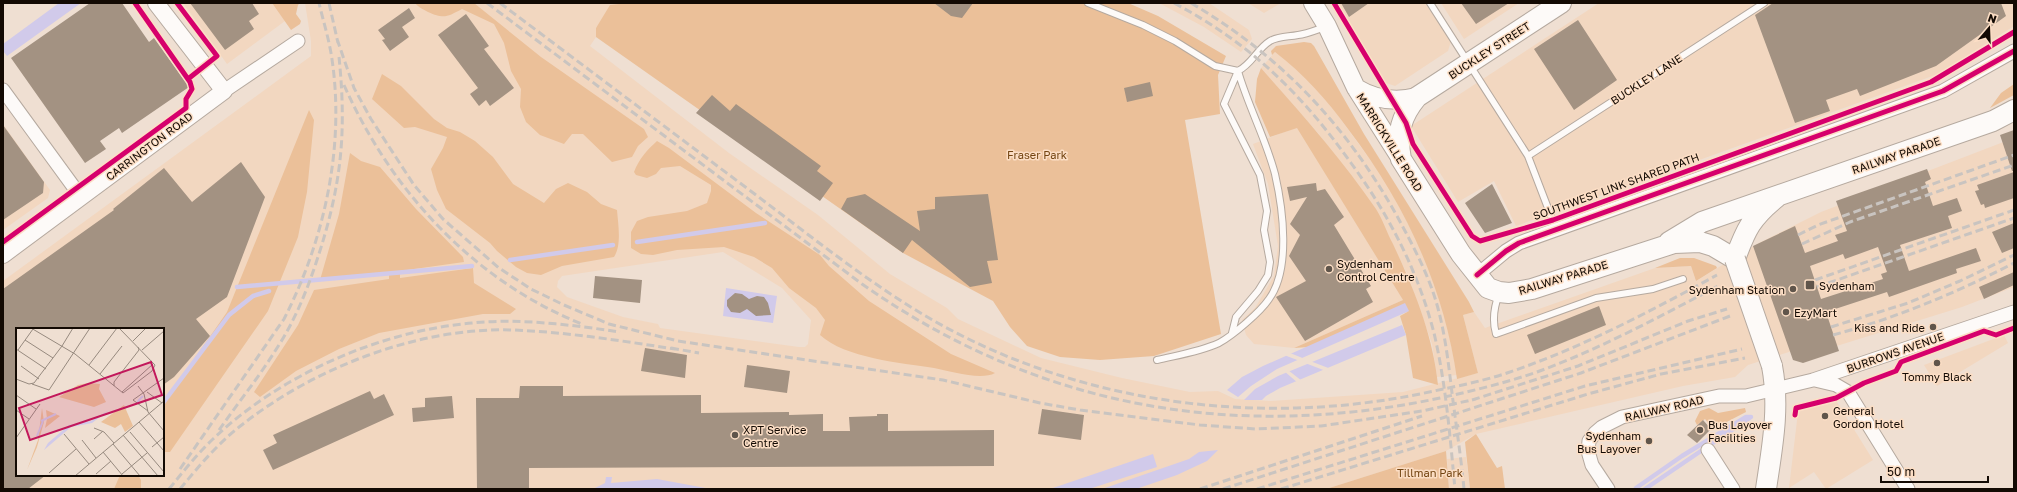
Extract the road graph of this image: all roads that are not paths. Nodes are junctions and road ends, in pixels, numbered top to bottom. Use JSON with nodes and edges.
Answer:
{"nodes":[{"id":1,"x":156,"y":3,"type":"edge"},
{"id":2,"x":1088,"y":3,"type":"edge"},
{"id":3,"x":1313,"y":3,"type":"edge"},
{"id":4,"x":1430,"y":3,"type":"edge"},
{"id":5,"x":1561,"y":3,"type":"edge"},
{"id":6,"x":1764,"y":3,"type":"edge"},
{"id":7,"x":1327,"y":26,"type":"junction"},
{"id":8,"x":298,"y":40,"type":"dead end"},
{"id":9,"x":2014,"y":51,"type":"edge"},
{"id":10,"x":1469,"y":63,"type":"junction"},
{"id":11,"x":1238,"y":71,"type":"junction"},
{"id":12,"x":1356,"y":88,"type":"junction"},
{"id":13,"x":3,"y":90,"type":"edge"},
{"id":14,"x":224,"y":91,"type":"junction"},
{"id":15,"x":1417,"y":97,"type":"junction"},
{"id":16,"x":2014,"y":110,"type":"edge"},
{"id":17,"x":1528,"y":156,"type":"junction"},
{"id":18,"x":1401,"y":159,"type":"junction"},
{"id":19,"x":81,"y":197,"type":"junction"},
{"id":20,"x":1777,"y":197,"type":"junction"},
{"id":21,"x":1556,"y":229,"type":"junction"},
{"id":22,"x":1662,"y":246,"type":"junction"},
{"id":23,"x":3,"y":255,"type":"edge"},
{"id":24,"x":1735,"y":259,"type":"junction"},
{"id":25,"x":1477,"y":275,"type":"junction"},
{"id":26,"x":1683,"y":279,"type":"dead end"},
{"id":27,"x":1499,"y":292,"type":"junction"},
{"id":28,"x":2014,"y":312,"type":"edge"},
{"id":29,"x":1232,"y":333,"type":"junction"},
{"id":30,"x":1157,"y":360,"type":"dead end"},
{"id":31,"x":1813,"y":380,"type":"junction"},
{"id":32,"x":1775,"y":390,"type":"junction"},
{"id":33,"x":1708,"y":450,"type":"dead end"},
{"id":34,"x":1608,"y":489,"type":"edge"},
{"id":35,"x":1733,"y":489,"type":"edge"},
{"id":36,"x":1766,"y":489,"type":"edge"},
{"id":37,"x":1908,"y":489,"type":"edge"}],
"edges":[{"from":1,"to":14,"type":"street"},
{"from":2,"to":11,"type":"lane"},
{"from":3,"to":7,"type":"main road","name":"MARRICKVILLE ROAD"},
{"from":4,"to":10,"type":"lane"},
{"from":5,"to":10,"type":"main road","name":"BUCKLEY STREET"},
{"from":6,"to":17,"type":"lane","name":"BUCKLEY LANE"},
{"from":7,"to":11,"type":"lane"},
{"from":7,"to":12,"type":"main road","name":"MARRICKVILLE ROAD"},
{"from":8,"to":14,"type":"street","name":"CARRINGTON ROAD"},
{"from":9,"to":21,"type":"street"},
{"from":10,"to":15,"type":"main road","name":"BUCKLEY STREET"},
{"from":10,"to":17,"type":"lane"},
{"from":11,"to":29,"type":"lane"},
{"from":11,"to":29,"type":"lane"},
{"from":12,"to":15,"type":"main road","name":"BUCKLEY STREET"},
{"from":12,"to":18,"type":"main road","name":"MARRICKVILLE ROAD"},
{"from":13,"to":19,"type":"street"},
{"from":14,"to":19,"type":"street","name":"CARRINGTON ROAD"},
{"from":15,"to":18,"type":"main road","name":"BUCKLEY STREET"},
{"from":16,"to":20,"type":"main road","name":"RAILWAY PARADE"},
{"from":17,"to":21,"type":"lane"},
{"from":18,"to":25,"type":"main road","name":"MARRICKVILLE ROAD"},
{"from":19,"to":23,"type":"street","name":"CARRINGTON ROAD"},
{"from":20,"to":22,"type":"main road","name":"RAILWAY PARADE"},
{"from":20,"to":24,"type":"main road","name":"RAILWAY PARADE"},
{"from":21,"to":25,"type":"street"},
{"from":22,"to":24,"type":"main road","name":"RAILWAY PARADE"},
{"from":22,"to":27,"type":"main road","name":"RAILWAY PARADE"},
{"from":24,"to":32,"type":"main road","bridge":true},
{"from":25,"to":27,"type":"main road"},
{"from":26,"to":27,"type":"lane"},
{"from":28,"to":31,"type":"street","name":"BURROWS AVENUE"},
{"from":29,"to":30,"type":"lane"},
{"from":31,"to":32,"type":"street","name":"BURROWS AVENUE"},
{"from":31,"to":37,"type":"street"},
{"from":32,"to":34,"type":"street","name":"RAILWAY ROAD"},
{"from":32,"to":36,"type":"main road"},
{"from":33,"to":35,"type":"street"}]}
